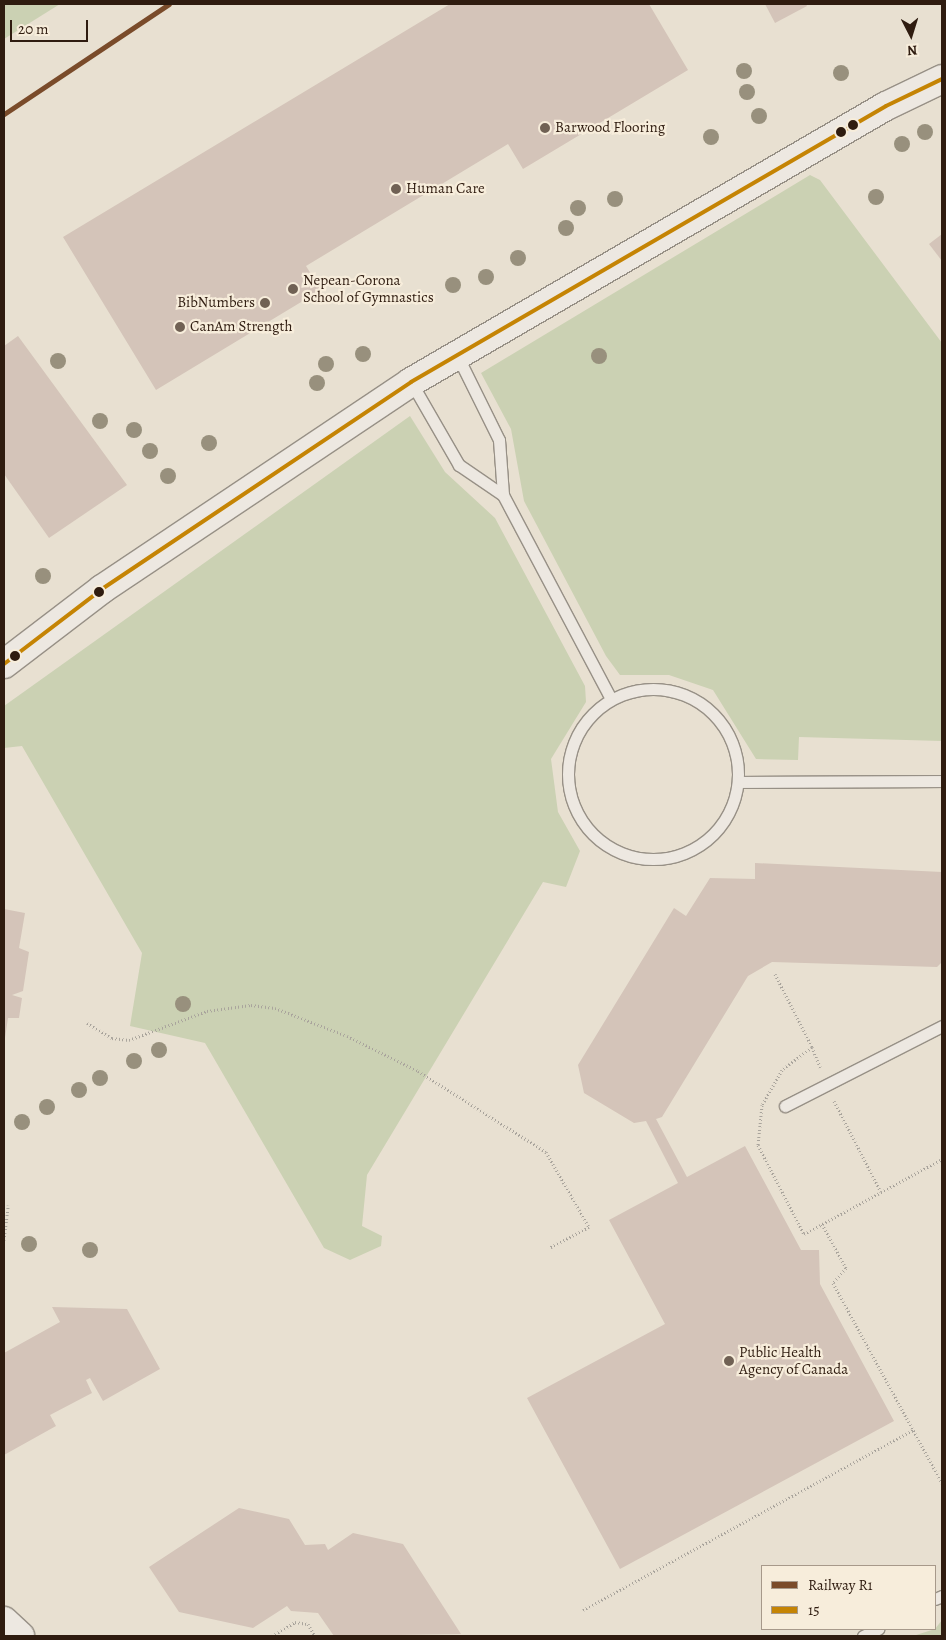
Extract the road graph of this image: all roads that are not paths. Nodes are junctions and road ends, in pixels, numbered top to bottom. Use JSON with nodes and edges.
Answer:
{"nodes":[{"id":1,"x":942,"y":79,"type":"edge"},
{"id":2,"x":457,"y":354,"type":"junction"},
{"id":3,"x":411,"y":382,"type":"junction"},
{"id":4,"x":503,"y":495,"type":"junction"},
{"id":5,"x":4,"y":664,"type":"edge"},
{"id":6,"x":611,"y":699,"type":"junction"},
{"id":7,"x":942,"y":781,"type":"edge"},
{"id":8,"x":738,"y":782,"type":"junction"},
{"id":9,"x":942,"y":1026,"type":"edge"},
{"id":10,"x":785,"y":1106,"type":"dead end"},
{"id":11,"x":4,"y":1621,"type":"edge"},
{"id":12,"x":876,"y":1630,"type":"edge"},
{"id":13,"x":20,"y":1636,"type":"edge"},
{"id":14,"x":863,"y":1636,"type":"edge"}],
"edges":[{"from":1,"to":2,"type":"street"},
{"from":2,"to":3,"type":"street"},
{"from":2,"to":4,"type":"lane"},
{"from":3,"to":4,"type":"lane"},
{"from":3,"to":5,"type":"street"},
{"from":4,"to":6,"type":"lane"},
{"from":6,"to":8,"type":"lane"},
{"from":6,"to":8,"type":"lane"},
{"from":7,"to":8,"type":"lane"},
{"from":9,"to":10,"type":"lane"},
{"from":11,"to":13,"type":"street"},
{"from":12,"to":14,"type":"lane"}]}
